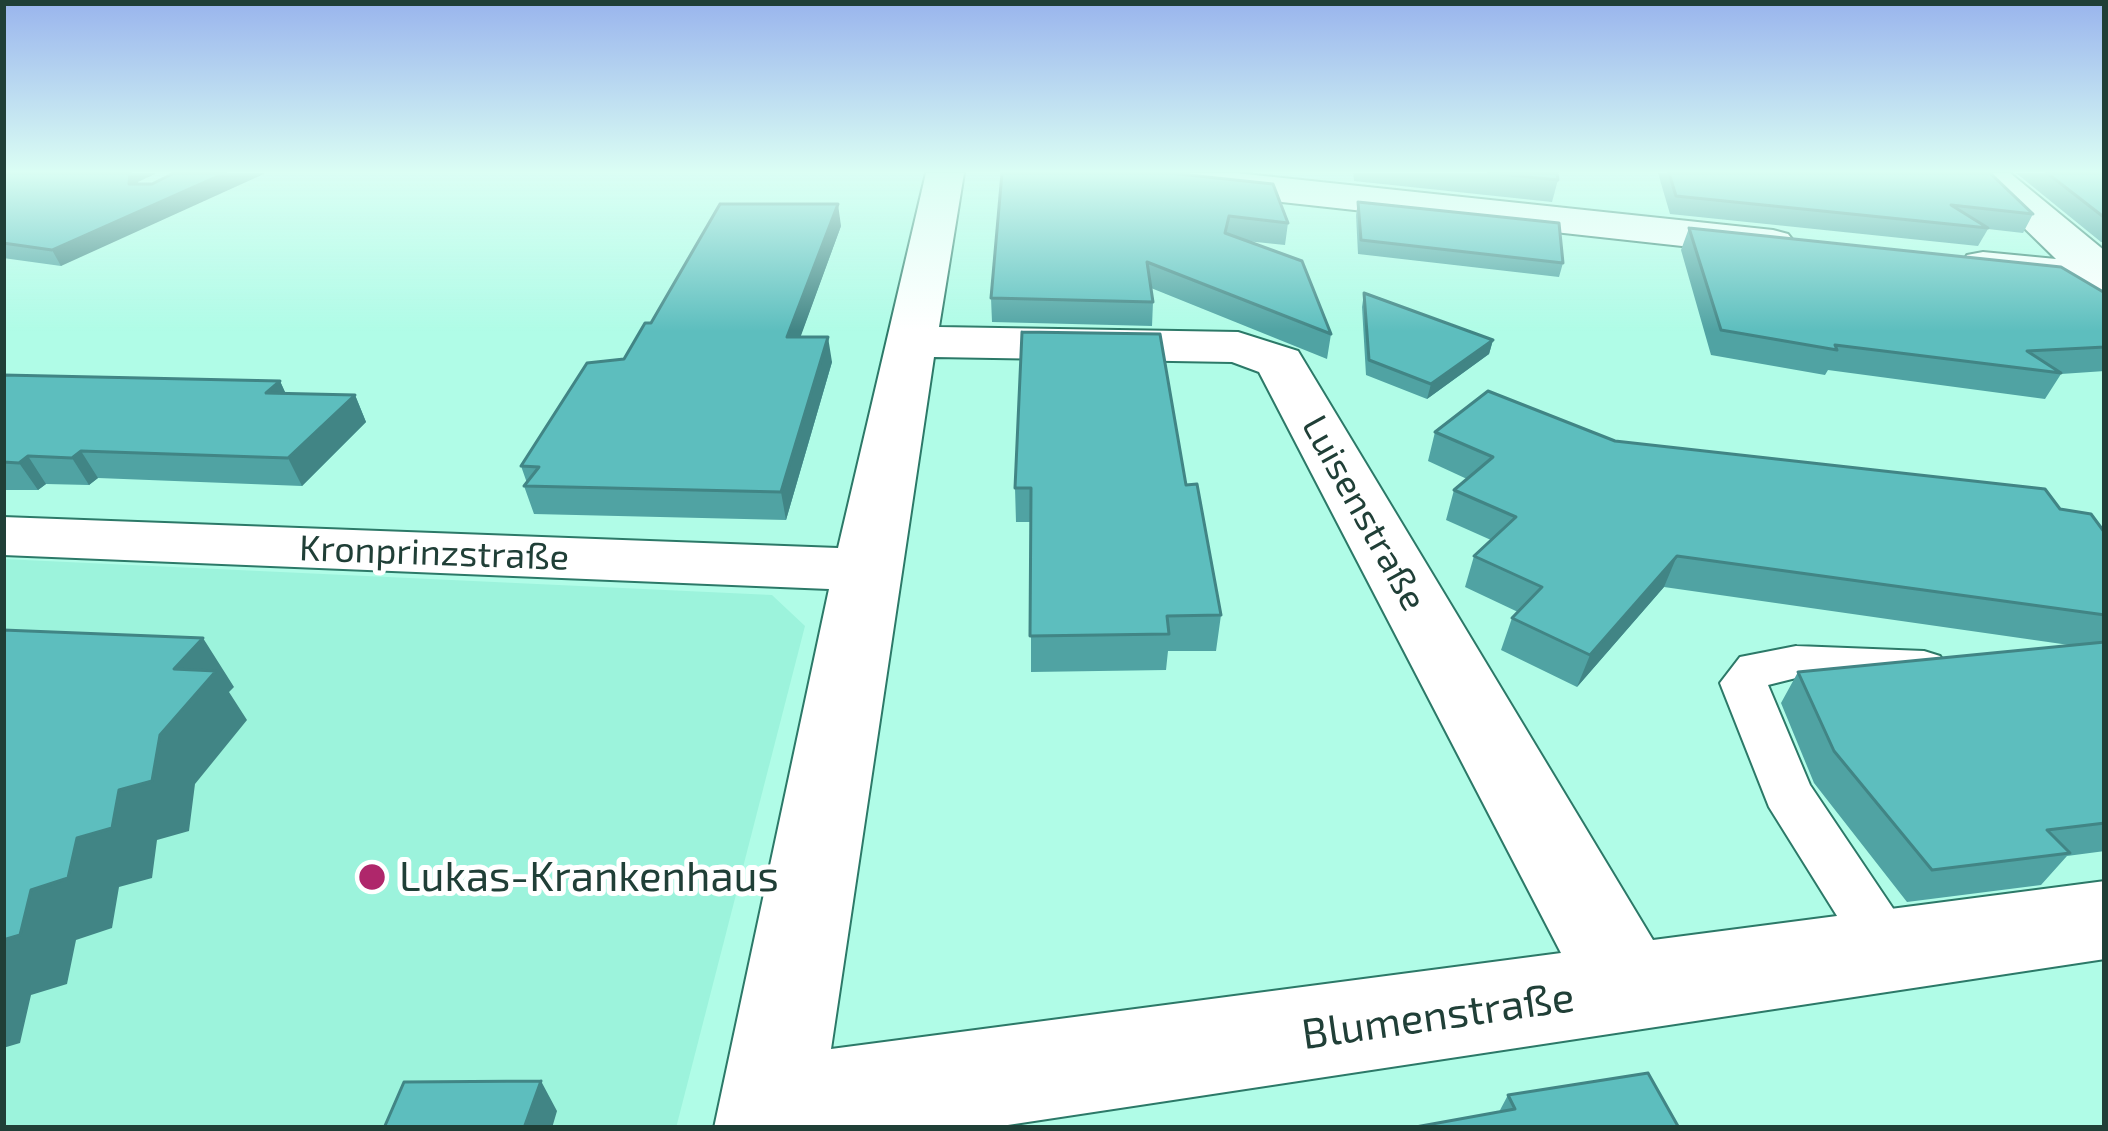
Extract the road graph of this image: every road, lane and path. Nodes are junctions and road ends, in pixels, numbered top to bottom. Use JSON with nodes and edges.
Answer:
{"nodes":[{"id":1,"x":934,"y":226,"type":"edge"},
{"id":2,"x":1614,"y":226,"type":"edge"},
{"id":3,"x":2045,"y":226,"type":"edge"},
{"id":4,"x":1819,"y":248,"type":"edge"},
{"id":5,"x":1938,"y":260,"type":"edge"},
{"id":6,"x":2105,"y":275,"type":"edge"},
{"id":7,"x":910,"y":342,"type":"junction"},
{"id":8,"x":3,"y":536,"type":"edge"},
{"id":9,"x":866,"y":570,"type":"junction"},
{"id":10,"x":1927,"y":668,"type":"edge"},
{"id":11,"x":2105,"y":920,"type":"edge"},
{"id":12,"x":1893,"y":952,"type":"junction"},
{"id":13,"x":1630,"y":989,"type":"junction"},
{"id":14,"x":769,"y":1118,"type":"edge"}],
"edges":[{"from":1,"to":7,"type":"street"},
{"from":2,"to":4,"type":"street"},
{"from":3,"to":6,"type":"street"},
{"from":5,"to":6,"type":"street"},
{"from":7,"to":9,"type":"street"},
{"from":7,"to":13,"type":"street","name":"Luisenstraße"},
{"from":8,"to":9,"type":"street","name":"Kronprinzstraße"},
{"from":9,"to":14,"type":"street"},
{"from":10,"to":12,"type":"lane"},
{"from":11,"to":12,"type":"street","name":"Blumenstraße"},
{"from":12,"to":13,"type":"street","name":"Blumenstraße"},
{"from":13,"to":14,"type":"street","name":"Blumenstraße"}]}
